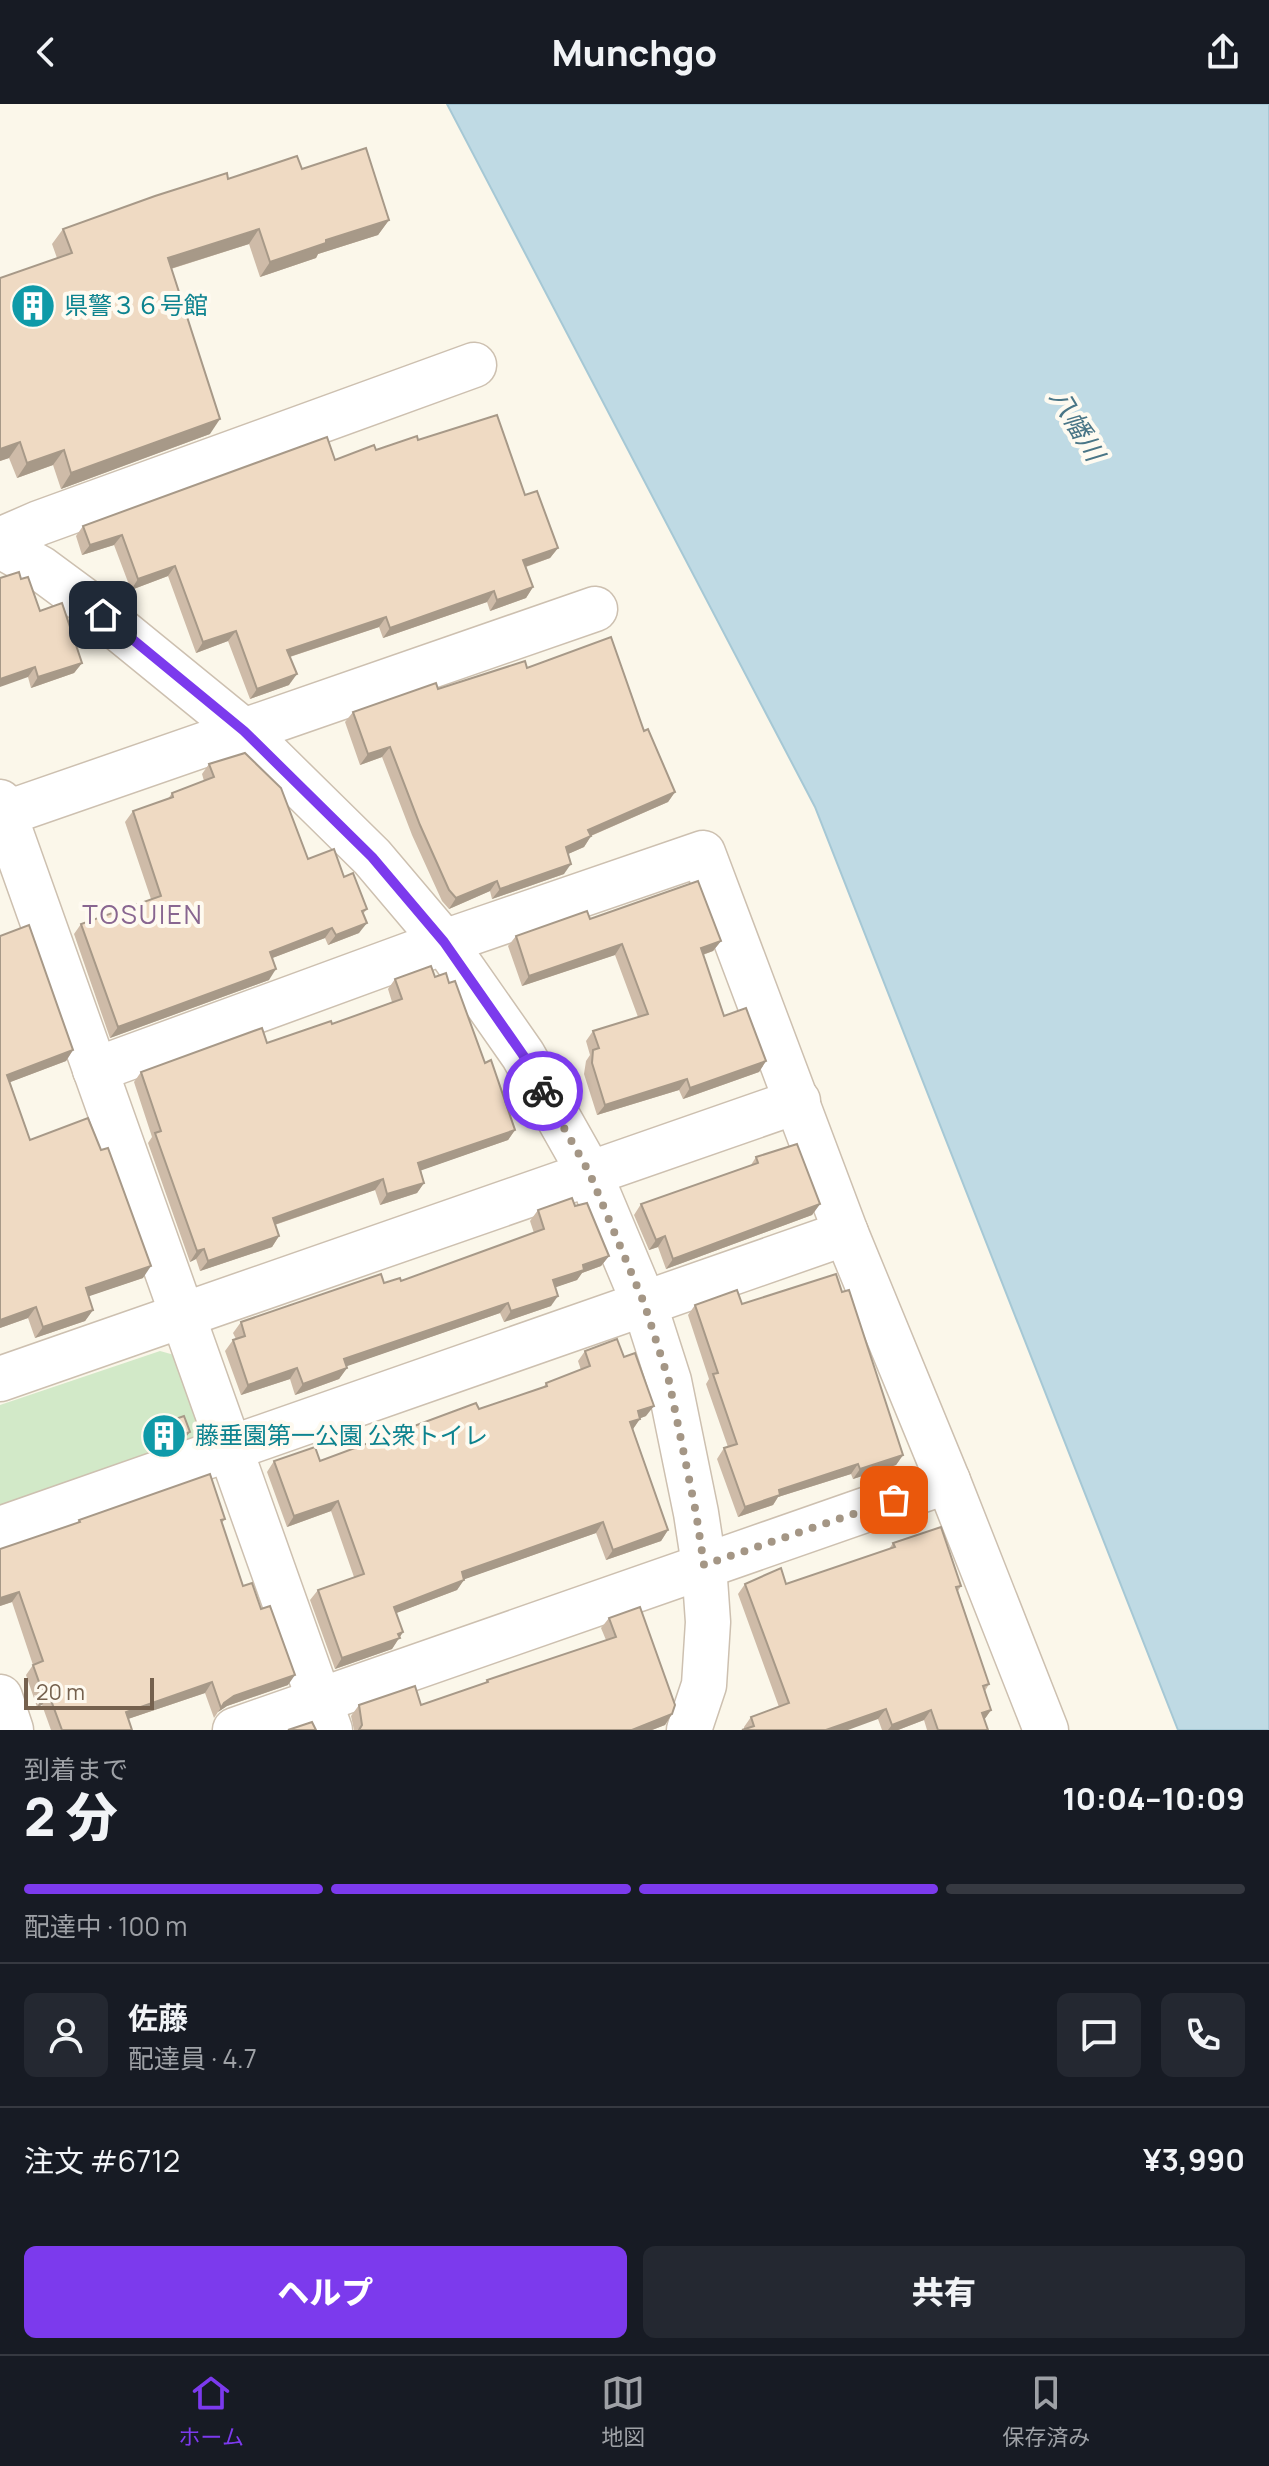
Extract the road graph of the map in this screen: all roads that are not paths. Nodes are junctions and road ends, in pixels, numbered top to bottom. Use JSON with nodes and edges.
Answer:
{"nodes":[{"id":1,"x":474,"y":365,"type":"dead end"},
{"id":2,"x":0,"y":540,"type":"edge"},
{"id":3,"x":0,"y":546,"type":"edge"},
{"id":4,"x":595,"y":609,"type":"dead end"},
{"id":5,"x":244,"y":731,"type":"junction"},
{"id":6,"x":2,"y":808,"type":"edge"},
{"id":7,"x":444,"y":942,"type":"junction"},
{"id":8,"x":95,"y":1070,"type":"junction"},
{"id":9,"x":798,"y":1101,"type":"junction"},
{"id":10,"x":589,"y":1172,"type":"junction"},
{"id":11,"x":846,"y":1233,"type":"junction"},
{"id":12,"x":644,"y":1303,"type":"junction"},
{"id":13,"x":184,"y":1316,"type":"junction"},
{"id":14,"x":0,"y":1379,"type":"edge"},
{"id":15,"x":231,"y":1450,"type":"junction"},
{"id":16,"x":948,"y":1481,"type":"junction"},
{"id":17,"x":0,"y":1529,"type":"edge"},
{"id":18,"x":704,"y":1565,"type":"junction"},
{"id":19,"x":0,"y":1697,"type":"edge"},
{"id":20,"x":325,"y":1715,"type":"edge"},
{"id":21,"x":11,"y":1730,"type":"edge"},
{"id":22,"x":235,"y":1730,"type":"edge"},
{"id":23,"x":689,"y":1730,"type":"edge"},
{"id":24,"x":1045,"y":1730,"type":"edge"}],
"edges":[{"from":1,"to":2,"type":"street"},
{"from":3,"to":5,"type":"street"},
{"from":4,"to":5,"type":"street"},
{"from":5,"to":6,"type":"street"},
{"from":5,"to":7,"type":"street"},
{"from":6,"to":8,"type":"street"},
{"from":7,"to":8,"type":"street"},
{"from":7,"to":9,"type":"street"},
{"from":7,"to":10,"type":"street"},
{"from":8,"to":13,"type":"street"},
{"from":9,"to":10,"type":"street"},
{"from":9,"to":11,"type":"street"},
{"from":10,"to":12,"type":"street"},
{"from":10,"to":13,"type":"street"},
{"from":11,"to":12,"type":"street"},
{"from":11,"to":16,"type":"street"},
{"from":12,"to":15,"type":"street"},
{"from":12,"to":18,"type":"street"},
{"from":13,"to":14,"type":"street"},
{"from":13,"to":15,"type":"street"},
{"from":15,"to":17,"type":"street"},
{"from":15,"to":20,"type":"street"},
{"from":16,"to":18,"type":"street"},
{"from":16,"to":24,"type":"street"},
{"from":18,"to":20,"type":"street"},
{"from":18,"to":23,"type":"street"},
{"from":19,"to":21,"type":"street"},
{"from":20,"to":22,"type":"street"}]}
